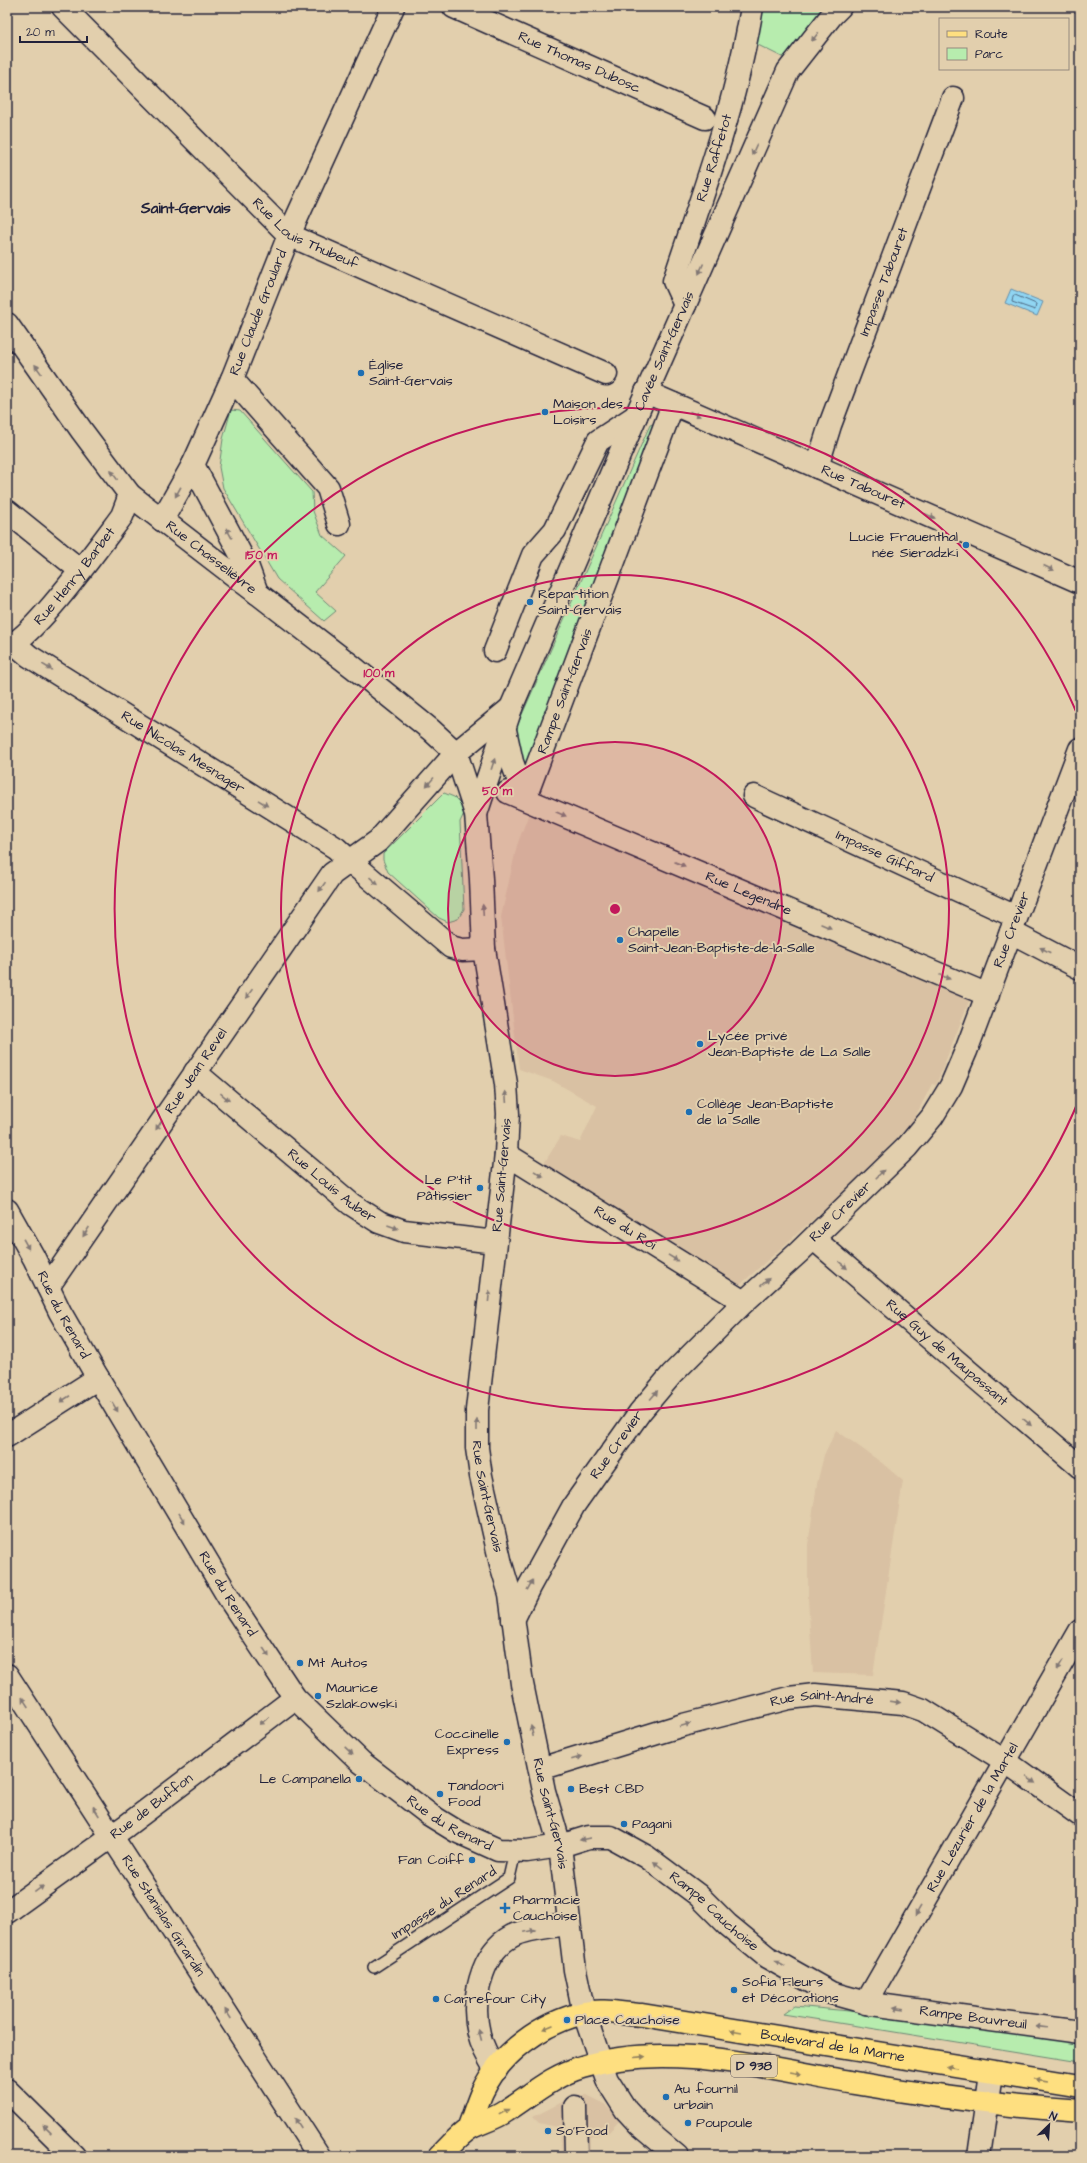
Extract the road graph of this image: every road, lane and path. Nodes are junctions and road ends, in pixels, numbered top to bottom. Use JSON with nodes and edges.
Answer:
{"nodes":[{"id":1,"x":63,"y":7,"type":"edge"},
{"id":2,"x":393,"y":7,"type":"edge"},
{"id":3,"x":454,"y":7,"type":"edge"},
{"id":4,"x":752,"y":7,"type":"edge"},
{"id":5,"x":840,"y":7,"type":"edge"},
{"id":6,"x":953,"y":98,"type":"dead end"},
{"id":7,"x":705,"y":118,"type":"dead end"},
{"id":8,"x":289,"y":235,"type":"junction"},
{"id":9,"x":685,"y":305,"type":"junction"},
{"id":10,"x":7,"y":324,"type":"edge"},
{"id":11,"x":606,"y":374,"type":"dead end"},
{"id":12,"x":232,"y":379,"type":"junction"},
{"id":13,"x":646,"y":392,"type":"junction"},
{"id":14,"x":673,"y":404,"type":"junction"},
{"id":15,"x":636,"y":416,"type":"junction"},
{"id":16,"x":193,"y":465,"type":"junction"},
{"id":17,"x":818,"y":467,"type":"junction"},
{"id":18,"x":130,"y":495,"type":"junction"},
{"id":19,"x":7,"y":511,"type":"edge"},
{"id":20,"x":162,"y":520,"type":"junction"},
{"id":21,"x":339,"y":524,"type":"dead end"},
{"id":22,"x":80,"y":570,"type":"junction"},
{"id":23,"x":1080,"y":582,"type":"edge"},
{"id":24,"x":257,"y":594,"type":"junction"},
{"id":25,"x":11,"y":645,"type":"edge"},
{"id":26,"x":495,"y":651,"type":"dead end"},
{"id":27,"x":511,"y":708,"type":"junction"},
{"id":28,"x":505,"y":730,"type":"junction"},
{"id":29,"x":1080,"y":749,"type":"edge"},
{"id":30,"x":456,"y":753,"type":"junction"},
{"id":31,"x":516,"y":795,"type":"junction"},
{"id":32,"x":754,"y":796,"type":"dead end"},
{"id":33,"x":476,"y":814,"type":"junction"},
{"id":34,"x":350,"y":861,"type":"junction"},
{"id":35,"x":1013,"y":924,"type":"junction"},
{"id":36,"x":484,"y":949,"type":"junction"},
{"id":37,"x":1080,"y":968,"type":"edge"},
{"id":38,"x":988,"y":995,"type":"junction"},
{"id":39,"x":195,"y":1072,"type":"junction"},
{"id":40,"x":506,"y":1154,"type":"junction"},
{"id":41,"x":7,"y":1210,"type":"edge"},
{"id":42,"x":814,"y":1239,"type":"junction"},
{"id":43,"x":495,"y":1242,"type":"junction"},
{"id":44,"x":48,"y":1288,"type":"junction"},
{"id":45,"x":744,"y":1302,"type":"junction"},
{"id":46,"x":98,"y":1378,"type":"junction"},
{"id":47,"x":7,"y":1436,"type":"edge"},
{"id":48,"x":1080,"y":1467,"type":"edge"},
{"id":49,"x":513,"y":1620,"type":"junction"},
{"id":50,"x":1080,"y":1631,"type":"edge"},
{"id":51,"x":7,"y":1675,"type":"edge"},
{"id":52,"x":295,"y":1698,"type":"junction"},
{"id":53,"x":1004,"y":1761,"type":"junction"},
{"id":54,"x":540,"y":1770,"type":"junction"},
{"id":55,"x":1080,"y":1814,"type":"edge"},
{"id":56,"x":112,"y":1836,"type":"junction"},
{"id":57,"x":560,"y":1846,"type":"junction"},
{"id":58,"x":515,"y":1852,"type":"junction"},
{"id":59,"x":7,"y":1912,"type":"edge"},
{"id":60,"x":568,"y":1924,"type":"junction"},
{"id":61,"x":374,"y":1967,"type":"dead end"},
{"id":62,"x":866,"y":2003,"type":"junction"},
{"id":63,"x":584,"y":2013,"type":"junction"},
{"id":64,"x":1080,"y":2032,"type":"edge"},
{"id":65,"x":601,"y":2062,"type":"junction"},
{"id":66,"x":496,"y":2070,"type":"junction"},
{"id":67,"x":991,"y":2073,"type":"junction"},
{"id":68,"x":1080,"y":2086,"type":"edge"},
{"id":69,"x":7,"y":2090,"type":"edge"},
{"id":70,"x":987,"y":2103,"type":"junction"},
{"id":71,"x":575,"y":2108,"type":"dead end"},
{"id":72,"x":1080,"y":2111,"type":"edge"},
{"id":73,"x":468,"y":2129,"type":"junction"},
{"id":74,"x":74,"y":2156,"type":"edge"},
{"id":75,"x":320,"y":2156,"type":"edge"},
{"id":76,"x":440,"y":2156,"type":"edge"},
{"id":77,"x":576,"y":2156,"type":"edge"},
{"id":78,"x":677,"y":2156,"type":"edge"},
{"id":79,"x":979,"y":2156,"type":"edge"}],
"edges":[{"from":1,"to":8,"type":"street","name":"Rue Louis Thubeuf"},
{"from":2,"to":8,"type":"street","name":"Rue Claude Groulard"},
{"from":3,"to":7,"type":"street","name":"Rue Thomas Dubosc"},
{"from":4,"to":9,"type":"street","name":"Rue Raffetot"},
{"from":5,"to":9,"type":"street","name":"Cavée Saint-Gervais","one_way":true},
{"from":6,"to":17,"type":"street","name":"Impasse Tabouret"},
{"from":8,"to":11,"type":"street","name":"Rue Louis Thubeuf"},
{"from":8,"to":12,"type":"street","name":"Rue Claude Groulard"},
{"from":9,"to":13,"type":"street","name":"Cavée Saint-Gervais"},
{"from":18,"to":10,"type":"street","name":"Rue Chasselièvre","one_way":true},
{"from":12,"to":16,"type":"street","name":"Rue Claude Groulard"},
{"from":12,"to":21,"type":"street"},
{"from":13,"to":14,"type":"street","name":"Rue Tabouret"},
{"from":13,"to":15,"type":"street","name":"Cavée Saint-Gervais"},
{"from":14,"to":17,"type":"street","name":"Rue Tabouret","one_way":true},
{"from":14,"to":31,"type":"street","name":"Rampe Saint-Gervais"},
{"from":15,"to":26,"type":"street"},
{"from":15,"to":27,"type":"street","name":"Cavée Saint-Gervais"},
{"from":16,"to":20,"type":"street","name":"Rue Claude Groulard","one_way":true},
{"from":24,"to":16,"type":"street","one_way":true},
{"from":17,"to":23,"type":"street","name":"Rue Tabouret","one_way":true},
{"from":18,"to":20,"type":"street","name":"Rue Chasselièvre"},
{"from":18,"to":22,"type":"street","name":"Rue Henry Barbet"},
{"from":19,"to":22,"type":"street"},
{"from":20,"to":24,"type":"street","name":"Rue Chasselièvre"},
{"from":22,"to":25,"type":"street","name":"Rue Henry Barbet"},
{"from":24,"to":30,"type":"street","name":"Rue Chasselièvre"},
{"from":25,"to":34,"type":"street","name":"Rue Nicolas Mesnager","one_way":true},
{"from":27,"to":28,"type":"street","name":"Cavée Saint-Gervais"},
{"from":27,"to":30,"type":"street","name":"Cavée Saint-Gervais"},
{"from":28,"to":31,"type":"street"},
{"from":33,"to":28,"type":"street","name":"Cavée Saint-Gervais","one_way":true},
{"from":29,"to":35,"type":"street","name":"Rue Crevier"},
{"from":30,"to":33,"type":"street"},
{"from":30,"to":34,"type":"street","name":"Rue Jean Revel","one_way":true},
{"from":31,"to":38,"type":"street","name":"Rue Legendre","one_way":true},
{"from":32,"to":35,"type":"street","name":"Impasse Giffard"},
{"from":36,"to":33,"type":"street","name":"Rue Saint-Gervais","one_way":true},
{"from":34,"to":36,"type":"street","name":"Rue Nicolas Mesnager","one_way":true},
{"from":34,"to":39,"type":"street","name":"Rue Jean Revel","one_way":true},
{"from":37,"to":35,"type":"street","name":"Impasse Giffard","one_way":true},
{"from":35,"to":38,"type":"street","name":"Rue Crevier"},
{"from":40,"to":36,"type":"street","name":"Rue Saint-Gervais","one_way":true},
{"from":42,"to":38,"type":"street","name":"Rue Crevier","one_way":true},
{"from":39,"to":43,"type":"street","name":"Rue Louis Auber","one_way":true},
{"from":39,"to":44,"type":"street","name":"Rue Jean Revel","one_way":true},
{"from":40,"to":43,"type":"street","name":"Rue Saint-Gervais"},
{"from":40,"to":45,"type":"street","name":"Rue du Roi","one_way":true},
{"from":41,"to":44,"type":"street","name":"Rue du Renard","one_way":true},
{"from":45,"to":42,"type":"street","name":"Rue Crevier","one_way":true},
{"from":42,"to":48,"type":"street","name":"Rue Guy de Maupassant","one_way":true},
{"from":49,"to":43,"type":"street","name":"Rue Saint-Gervais","one_way":true},
{"from":44,"to":46,"type":"street","name":"Rue du Renard"},
{"from":49,"to":45,"type":"street","name":"Rue Crevier","one_way":true},
{"from":46,"to":47,"type":"street","one_way":true},
{"from":46,"to":52,"type":"street","name":"Rue du Renard","one_way":true},
{"from":54,"to":49,"type":"street","name":"Rue Saint-Gervais","one_way":true},
{"from":50,"to":53,"type":"street","name":"Rue Lézurier de la Martel","one_way":true},
{"from":56,"to":51,"type":"street","name":"Rue Stanislas Girardin","one_way":true},
{"from":52,"to":56,"type":"street","name":"Rue de Buffon","one_way":true},
{"from":52,"to":58,"type":"street","name":"Rue du Renard","one_way":true},
{"from":54,"to":53,"type":"street","name":"Rue Saint-André","one_way":true},
{"from":53,"to":55,"type":"street","name":"Rue Saint-André","one_way":true},
{"from":53,"to":62,"type":"street","name":"Rue Lézurier de la Martel","one_way":true},
{"from":54,"to":57,"type":"street","name":"Rue Saint-Gervais"},
{"from":59,"to":56,"type":"street","name":"Rue de Buffon","one_way":true},
{"from":75,"to":56,"type":"street","name":"Rue Stanislas Girardin","one_way":true},
{"from":57,"to":58,"type":"street","name":"Rue du Renard"},
{"from":57,"to":60,"type":"street","name":"Rue Saint-Gervais"},
{"from":62,"to":57,"type":"street","name":"Rampe Cauchoise","one_way":true},
{"from":58,"to":61,"type":"lane","name":"Impasse du Renard"},
{"from":60,"to":63,"type":"street","name":"Rue Saint-Gervais"},
{"from":66,"to":60,"type":"street","one_way":true},
{"from":64,"to":62,"type":"street","name":"Rampe Bouvreuil","one_way":true},
{"from":63,"to":65,"type":"street","name":"Rue Saint-Gervais"},
{"from":63,"to":66,"type":"main road","number":"D 938","one_way":true},
{"from":67,"to":63,"type":"main road","name":"Boulevard de la Marne","number":"D 938","one_way":true},
{"from":65,"to":70,"type":"main road","number":"D 938","one_way":true},
{"from":73,"to":65,"type":"main road","number":"D 938","one_way":true},
{"from":65,"to":78,"type":"street","name":"Rue Saint-Gervais"},
{"from":66,"to":73,"type":"main road","number":"D 938"},
{"from":68,"to":67,"type":"main road","name":"Boulevard de la Marne","number":"D 938","one_way":true},
{"from":67,"to":70,"type":"street"},
{"from":74,"to":69,"type":"street","one_way":true},
{"from":70,"to":72,"type":"main road","number":"D 938"},
{"from":70,"to":79,"type":"street"},
{"from":71,"to":77,"type":"street"},
{"from":73,"to":76,"type":"main road","number":"D 938"}]}
